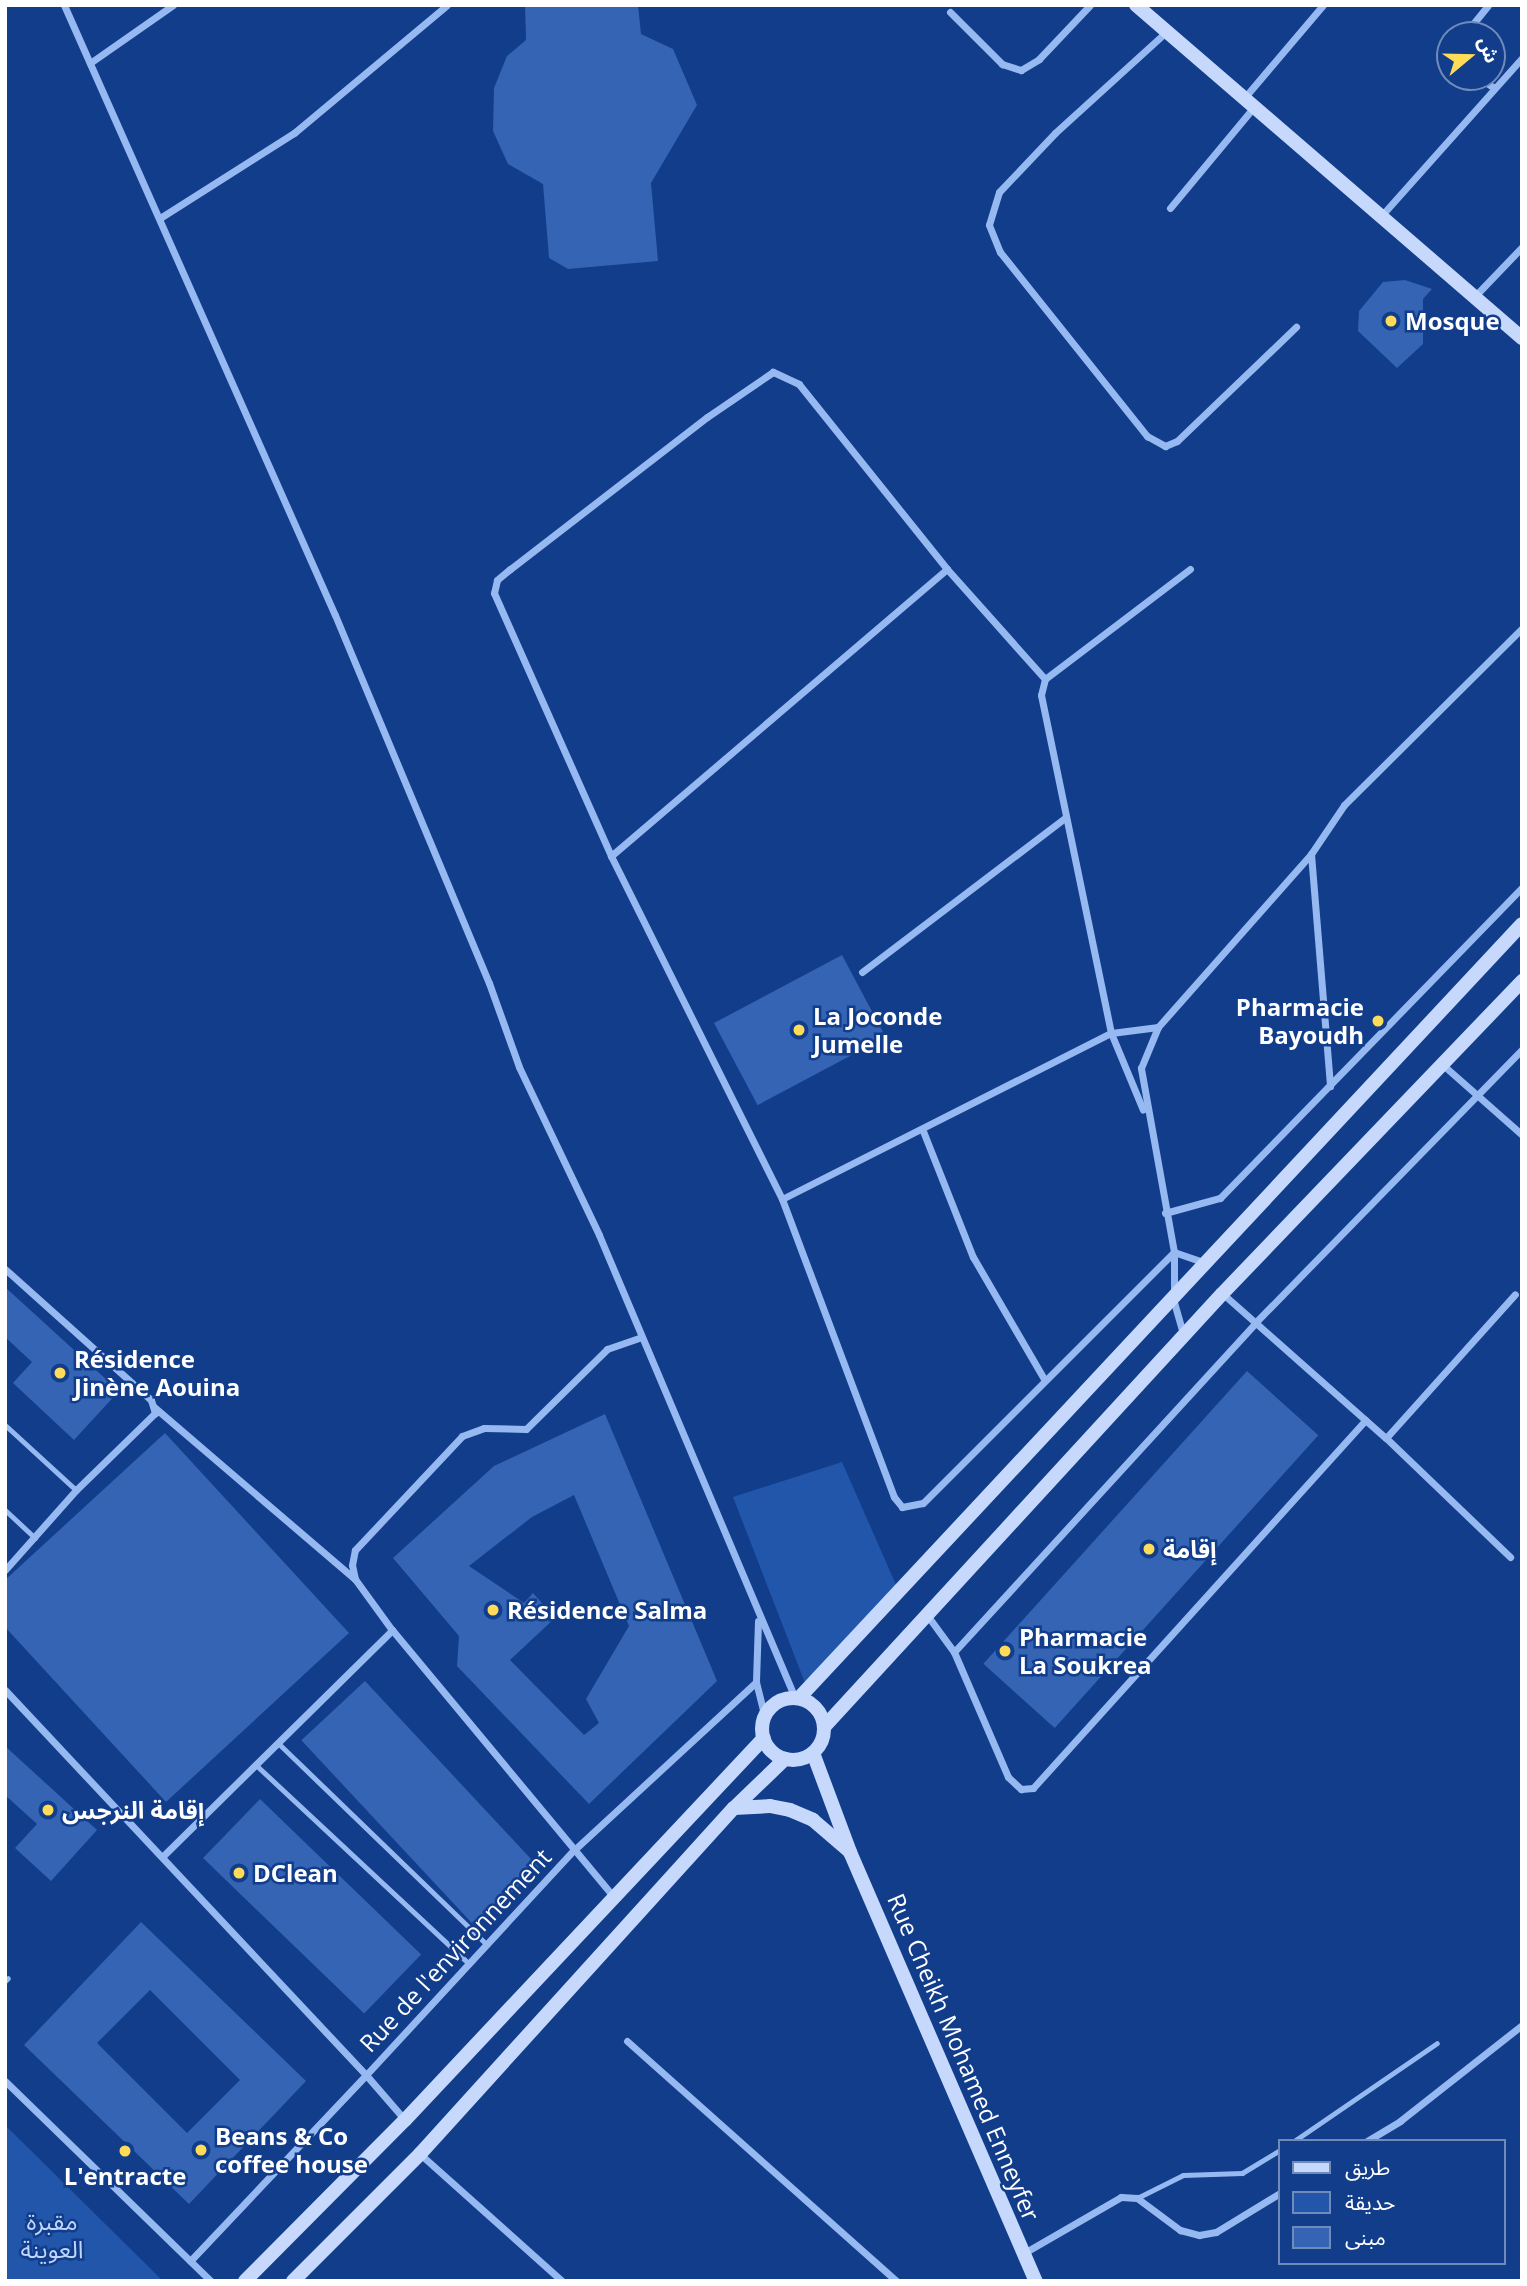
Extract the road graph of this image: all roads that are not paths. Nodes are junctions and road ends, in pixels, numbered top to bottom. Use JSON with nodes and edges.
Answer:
{"nodes":[{"id":1,"x":64,"y":5,"type":"edge"},
{"id":2,"x":173,"y":5,"type":"edge"},
{"id":3,"x":447,"y":5,"type":"edge"},
{"id":4,"x":1090,"y":5,"type":"edge"},
{"id":5,"x":1136,"y":5,"type":"edge"},
{"id":6,"x":1323,"y":5,"type":"edge"},
{"id":7,"x":1488,"y":5,"type":"edge"},
{"id":8,"x":950,"y":12,"type":"dead end"},
{"id":9,"x":1475,"y":21,"type":"edge"},
{"id":10,"x":1166,"y":32,"type":"junction"},
{"id":11,"x":1522,"y":58,"type":"edge"},
{"id":12,"x":90,"y":63,"type":"junction"},
{"id":13,"x":1506,"y":74,"type":"edge"},
{"id":14,"x":1490,"y":91,"type":"edge"},
{"id":15,"x":1250,"y":102,"type":"junction"},
{"id":16,"x":1170,"y":208,"type":"dead end"},
{"id":17,"x":1382,"y":215,"type":"junction"},
{"id":18,"x":160,"y":218,"type":"junction"},
{"id":19,"x":1522,"y":247,"type":"edge"},
{"id":20,"x":1475,"y":296,"type":"junction"},
{"id":21,"x":1296,"y":327,"type":"dead end"},
{"id":22,"x":1522,"y":338,"type":"edge"},
{"id":23,"x":947,"y":569,"type":"junction"},
{"id":24,"x":1190,"y":569,"type":"dead end"},
{"id":25,"x":1522,"y":628,"type":"edge"},
{"id":26,"x":1045,"y":679,"type":"junction"},
{"id":27,"x":1065,"y":818,"type":"junction"},
{"id":28,"x":1311,"y":854,"type":"junction"},
{"id":29,"x":611,"y":856,"type":"junction"},
{"id":30,"x":1522,"y":887,"type":"edge"},
{"id":31,"x":1522,"y":924,"type":"edge"},
{"id":32,"x":862,"y":972,"type":"dead end"},
{"id":33,"x":1522,"y":981,"type":"edge"},
{"id":34,"x":1158,"y":1027,"type":"junction"},
{"id":35,"x":1111,"y":1033,"type":"junction"},
{"id":36,"x":1522,"y":1049,"type":"edge"},
{"id":37,"x":1443,"y":1065,"type":"junction"},
{"id":38,"x":1330,"y":1086,"type":"junction"},
{"id":39,"x":1476,"y":1095,"type":"junction"},
{"id":40,"x":1147,"y":1119,"type":"junction"},
{"id":41,"x":923,"y":1131,"type":"junction"},
{"id":42,"x":1522,"y":1135,"type":"edge"},
{"id":43,"x":782,"y":1199,"type":"junction"},
{"id":44,"x":1166,"y":1213,"type":"junction"},
{"id":45,"x":1174,"y":1252,"type":"junction"},
{"id":46,"x":1208,"y":1264,"type":"junction"},
{"id":47,"x":5,"y":1269,"type":"edge"},
{"id":48,"x":1222,"y":1294,"type":"junction"},
{"id":49,"x":1516,"y":1294,"type":"dead end"},
{"id":50,"x":1174,"y":1301,"type":"junction"},
{"id":51,"x":1255,"y":1323,"type":"junction"},
{"id":52,"x":641,"y":1337,"type":"junction"},
{"id":53,"x":1184,"y":1337,"type":"junction"},
{"id":54,"x":1044,"y":1379,"type":"junction"},
{"id":55,"x":154,"y":1406,"type":"junction"},
{"id":56,"x":1366,"y":1420,"type":"junction"},
{"id":57,"x":5,"y":1425,"type":"edge"},
{"id":58,"x":1386,"y":1437,"type":"junction"},
{"id":59,"x":76,"y":1490,"type":"junction"},
{"id":60,"x":5,"y":1510,"type":"edge"},
{"id":61,"x":35,"y":1538,"type":"junction"},
{"id":62,"x":1510,"y":1557,"type":"dead end"},
{"id":63,"x":5,"y":1570,"type":"edge"},
{"id":64,"x":355,"y":1579,"type":"junction"},
{"id":65,"x":927,"y":1615,"type":"junction"},
{"id":66,"x":758,"y":1617,"type":"junction"},
{"id":67,"x":392,"y":1630,"type":"junction"},
{"id":68,"x":954,"y":1652,"type":"junction"},
{"id":69,"x":757,"y":1682,"type":"junction"},
{"id":70,"x":5,"y":1690,"type":"edge"},
{"id":71,"x":797,"y":1698,"type":"junction"},
{"id":72,"x":765,"y":1717,"type":"junction"},
{"id":73,"x":824,"y":1727,"type":"junction"},
{"id":74,"x":764,"y":1738,"type":"junction"},
{"id":75,"x":280,"y":1745,"type":"junction"},
{"id":76,"x":813,"y":1753,"type":"junction"},
{"id":77,"x":785,"y":1759,"type":"junction"},
{"id":78,"x":258,"y":1767,"type":"junction"},
{"id":79,"x":734,"y":1808,"type":"junction"},
{"id":80,"x":573,"y":1851,"type":"junction"},
{"id":81,"x":850,"y":1852,"type":"junction"},
{"id":82,"x":163,"y":1856,"type":"junction"},
{"id":83,"x":613,"y":1896,"type":"junction"},
{"id":84,"x":487,"y":1945,"type":"junction"},
{"id":85,"x":469,"y":1964,"type":"junction"},
{"id":86,"x":1522,"y":2025,"type":"edge"},
{"id":87,"x":627,"y":2041,"type":"dead end"},
{"id":88,"x":1437,"y":2043,"type":"dead end"},
{"id":89,"x":366,"y":2075,"type":"junction"},
{"id":90,"x":5,"y":2081,"type":"edge"},
{"id":91,"x":405,"y":2120,"type":"junction"},
{"id":92,"x":1297,"y":2139,"type":"edge"},
{"id":93,"x":1370,"y":2139,"type":"edge"},
{"id":94,"x":1278,"y":2151,"type":"edge"},
{"id":95,"x":421,"y":2154,"type":"junction"},
{"id":96,"x":1278,"y":2194,"type":"edge"},
{"id":97,"x":1137,"y":2198,"type":"junction"},
{"id":98,"x":1024,"y":2253,"type":"junction"},
{"id":99,"x":190,"y":2261,"type":"junction"},
{"id":100,"x":211,"y":2281,"type":"edge"},
{"id":101,"x":245,"y":2281,"type":"edge"},
{"id":102,"x":293,"y":2281,"type":"edge"},
{"id":103,"x":562,"y":2281,"type":"edge"},
{"id":104,"x":896,"y":2281,"type":"edge"},
{"id":105,"x":1036,"y":2281,"type":"edge"}],
"edges":[{"from":1,"to":12,"type":"street"},
{"from":2,"to":12,"type":"street"},
{"from":3,"to":18,"type":"street"},
{"from":4,"to":8,"type":"street"},
{"from":5,"to":10,"type":"main road"},
{"from":6,"to":15,"type":"street"},
{"from":7,"to":9,"type":"street"},
{"from":10,"to":15,"type":"main road"},
{"from":10,"to":21,"type":"street"},
{"from":11,"to":13,"type":"street"},
{"from":12,"to":18,"type":"street"},
{"from":14,"to":17,"type":"street"},
{"from":15,"to":16,"type":"street"},
{"from":15,"to":17,"type":"main road"},
{"from":17,"to":20,"type":"main road"},
{"from":18,"to":52,"type":"street"},
{"from":19,"to":20,"type":"street"},
{"from":20,"to":22,"type":"main road"},
{"from":23,"to":26,"type":"street"},
{"from":23,"to":29,"type":"street"},
{"from":23,"to":29,"type":"street"},
{"from":24,"to":26,"type":"street"},
{"from":25,"to":28,"type":"street"},
{"from":26,"to":27,"type":"street"},
{"from":27,"to":32,"type":"street"},
{"from":27,"to":35,"type":"street"},
{"from":28,"to":34,"type":"street"},
{"from":28,"to":38,"type":"street"},
{"from":29,"to":43,"type":"street"},
{"from":30,"to":38,"type":"street"},
{"from":31,"to":46,"type":"main road"},
{"from":33,"to":37,"type":"main road"},
{"from":34,"to":35,"type":"street"},
{"from":34,"to":40,"type":"street"},
{"from":35,"to":40,"type":"street"},
{"from":35,"to":41,"type":"street"},
{"from":36,"to":39,"type":"street"},
{"from":37,"to":39,"type":"street"},
{"from":37,"to":48,"type":"main road"},
{"from":38,"to":44,"type":"street"},
{"from":39,"to":42,"type":"street"},
{"from":39,"to":51,"type":"street"},
{"from":40,"to":44,"type":"street"},
{"from":41,"to":43,"type":"street"},
{"from":41,"to":54,"type":"street"},
{"from":43,"to":54,"type":"street"},
{"from":44,"to":45,"type":"street"},
{"from":45,"to":46,"type":"street"},
{"from":45,"to":50,"type":"street"},
{"from":45,"to":54,"type":"street"},
{"from":46,"to":50,"type":"main road"},
{"from":47,"to":55,"type":"street"},
{"from":48,"to":51,"type":"street"},
{"from":48,"to":53,"type":"main road"},
{"from":49,"to":58,"type":"street"},
{"from":50,"to":53,"type":"street"},
{"from":50,"to":71,"type":"main road"},
{"from":51,"to":56,"type":"street"},
{"from":51,"to":68,"type":"street"},
{"from":52,"to":64,"type":"street"},
{"from":52,"to":66,"type":"street"},
{"from":53,"to":65,"type":"main road"},
{"from":55,"to":59,"type":"street"},
{"from":55,"to":64,"type":"street"},
{"from":56,"to":58,"type":"street"},
{"from":56,"to":68,"type":"street"},
{"from":57,"to":59,"type":"lane"},
{"from":58,"to":62,"type":"street"},
{"from":59,"to":61,"type":"street"},
{"from":60,"to":61,"type":"lane"},
{"from":61,"to":63,"type":"street"},
{"from":64,"to":67,"type":"street"},
{"from":65,"to":68,"type":"street"},
{"from":65,"to":73,"type":"main road"},
{"from":66,"to":69,"type":"street"},
{"from":66,"to":71,"type":"street"},
{"from":67,"to":75,"type":"street"},
{"from":67,"to":80,"type":"street"},
{"from":69,"to":72,"type":"street"},
{"from":69,"to":80,"type":"street","name":"Rue de l'environnement"},
{"from":70,"to":82,"type":"street"},
{"from":71,"to":72,"type":"main road"},
{"from":71,"to":73,"type":"main road"},
{"from":72,"to":74,"type":"main road"},
{"from":73,"to":76,"type":"main road"},
{"from":74,"to":77,"type":"main road"},
{"from":74,"to":83,"type":"main road"},
{"from":75,"to":78,"type":"street"},
{"from":75,"to":84,"type":"lane"},
{"from":76,"to":77,"type":"main road"},
{"from":76,"to":81,"type":"main road","name":"Rue Cheikh Mohamed Enneyfer"},
{"from":77,"to":79,"type":"main road"},
{"from":78,"to":82,"type":"street"},
{"from":78,"to":85,"type":"lane"},
{"from":79,"to":81,"type":"main road"},
{"from":79,"to":95,"type":"main road"},
{"from":80,"to":83,"type":"street"},
{"from":80,"to":84,"type":"street","name":"Rue de l'environnement"},
{"from":81,"to":98,"type":"main road","name":"Rue Cheikh Mohamed Enneyfer"},
{"from":82,"to":89,"type":"street"},
{"from":83,"to":91,"type":"main road"},
{"from":84,"to":85,"type":"street","name":"Rue de l'environnement"},
{"from":85,"to":89,"type":"street","name":"Rue de l'environnement"},
{"from":86,"to":93,"type":"street"},
{"from":87,"to":104,"type":"street"},
{"from":88,"to":92,"type":"lane"},
{"from":89,"to":91,"type":"street"},
{"from":89,"to":99,"type":"street","name":"Rue de l'environnement"},
{"from":90,"to":99,"type":"street"},
{"from":91,"to":101,"type":"main road"},
{"from":94,"to":97,"type":"lane"},
{"from":95,"to":102,"type":"main road"},
{"from":95,"to":103,"type":"street"},
{"from":96,"to":97,"type":"street"},
{"from":97,"to":98,"type":"street"},
{"from":98,"to":105,"type":"main road","name":"Rue Cheikh Mohamed Enneyfer"},
{"from":99,"to":100,"type":"street"}]}
